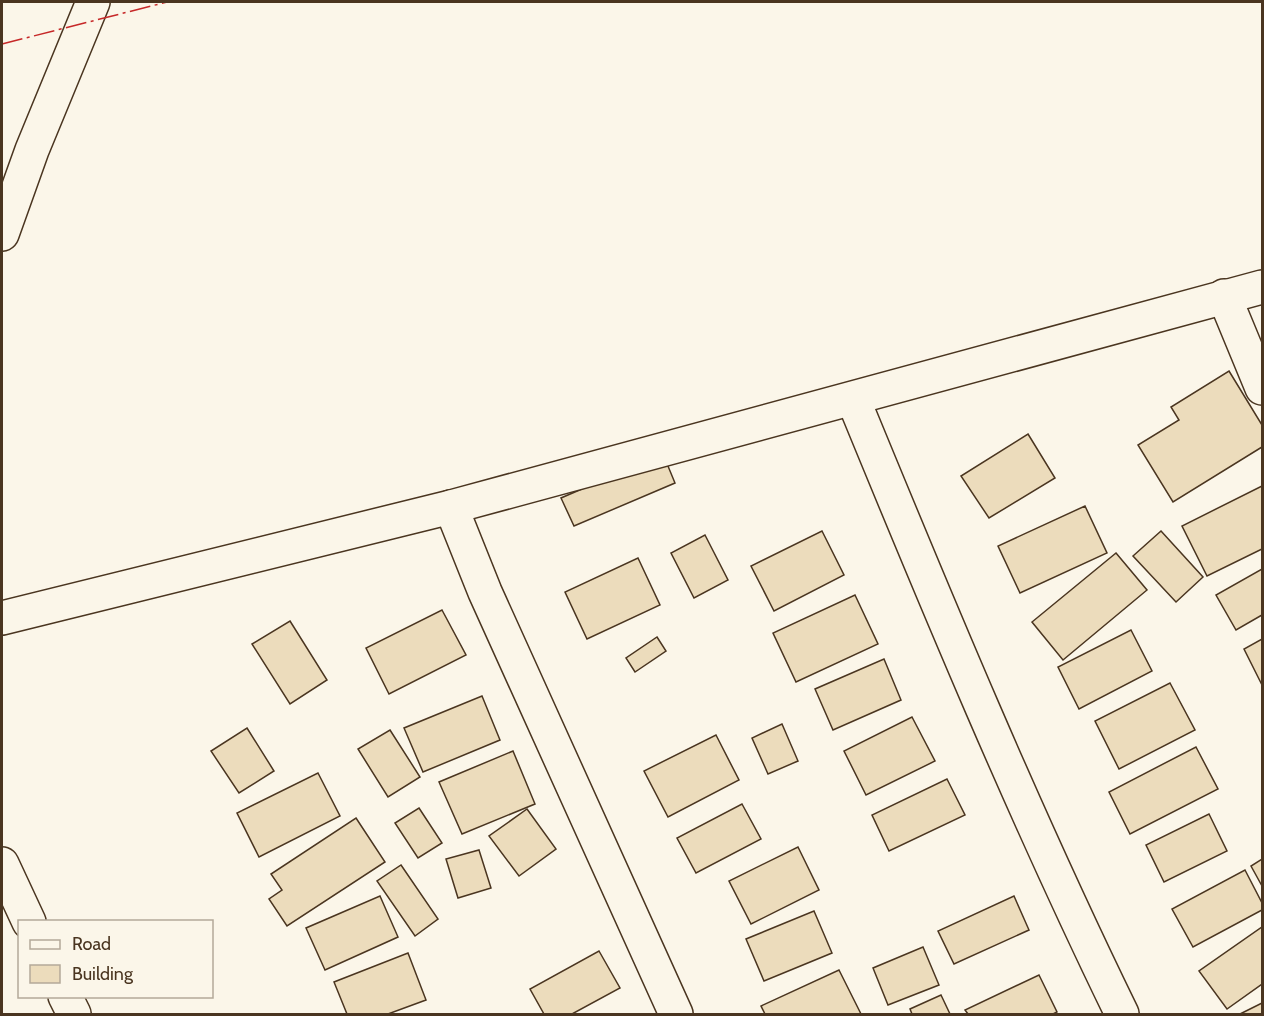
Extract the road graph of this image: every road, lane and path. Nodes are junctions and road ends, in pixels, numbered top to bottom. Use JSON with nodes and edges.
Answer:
{"nodes":[{"id":1,"x":93,"y":2,"type":"edge"},
{"id":2,"x":2,"y":234,"type":"edge"},
{"id":3,"x":1263,"y":287,"type":"edge"},
{"id":4,"x":1224,"y":296,"type":"junction"},
{"id":5,"x":1263,"y":388,"type":"edge"},
{"id":6,"x":853,"y":399,"type":"junction"},
{"id":7,"x":451,"y":507,"type":"junction"},
{"id":8,"x":2,"y":618,"type":"edge"},
{"id":9,"x":2,"y":864,"type":"edge"},
{"id":10,"x":29,"y":920,"type":"edge"},
{"id":11,"x":66,"y":998,"type":"edge"},
{"id":12,"x":74,"y":1014,"type":"edge"},
{"id":13,"x":676,"y":1014,"type":"edge"},
{"id":14,"x":1122,"y":1014,"type":"edge"}],
"edges":[{"from":1,"to":2,"type":"street"},
{"from":3,"to":4,"type":"street"},
{"from":4,"to":5,"type":"street"},
{"from":4,"to":6,"type":"street"},
{"from":6,"to":7,"type":"street"},
{"from":6,"to":14,"type":"street"},
{"from":7,"to":8,"type":"street"},
{"from":7,"to":13,"type":"street"},
{"from":9,"to":10,"type":"street"},
{"from":11,"to":12,"type":"street"}]}
